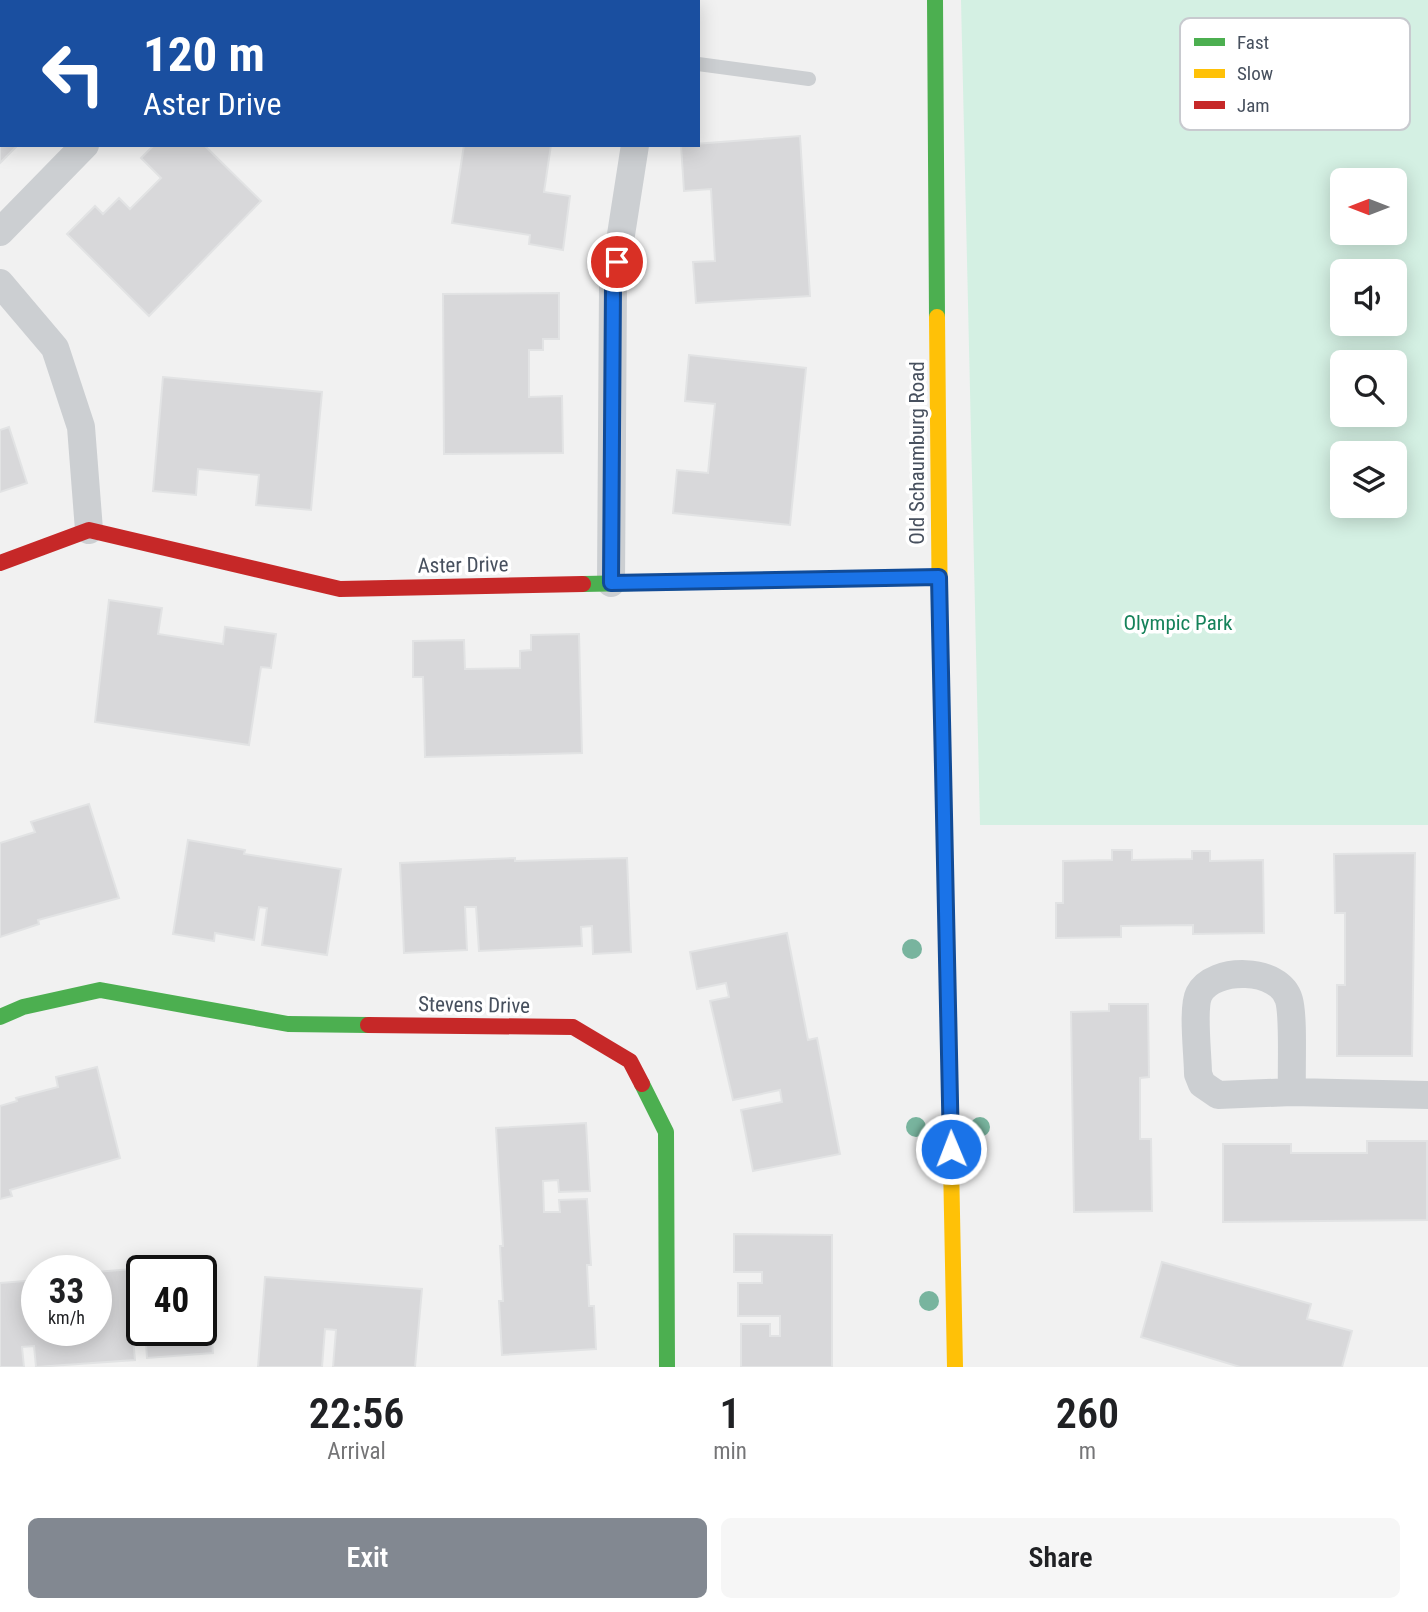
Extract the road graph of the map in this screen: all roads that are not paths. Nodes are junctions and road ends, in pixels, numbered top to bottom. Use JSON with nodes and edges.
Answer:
{"nodes":[{"id":1,"x":935,"y":0,"type":"edge"},
{"id":2,"x":700,"y":64,"type":"edge"},
{"id":3,"x":809,"y":79,"type":"dead end"},
{"id":4,"x":83,"y":147,"type":"edge"},
{"id":5,"x":635,"y":147,"type":"edge"},
{"id":6,"x":0,"y":232,"type":"edge"},
{"id":7,"x":0,"y":283,"type":"edge"},
{"id":8,"x":89,"y":530,"type":"junction"},
{"id":9,"x":0,"y":563,"type":"edge"},
{"id":10,"x":939,"y":577,"type":"junction"},
{"id":11,"x":611,"y":583,"type":"junction"},
{"id":12,"x":0,"y":1017,"type":"edge"},
{"id":13,"x":1292,"y":1091,"type":"junction"},
{"id":14,"x":1428,"y":1095,"type":"edge"},
{"id":15,"x":667,"y":1367,"type":"edge"},
{"id":16,"x":956,"y":1367,"type":"edge"}],
"edges":[{"from":1,"to":10,"type":"street","name":"Old Schaumburg Road"},
{"from":2,"to":3,"type":"lane"},
{"from":4,"to":6,"type":"street"},
{"from":5,"to":11,"type":"street"},
{"from":7,"to":8,"type":"street"},
{"from":8,"to":9,"type":"street"},
{"from":8,"to":11,"type":"street","name":"Aster Drive"},
{"from":10,"to":11,"type":"street","name":"Aster Drive"},
{"from":10,"to":16,"type":"street","name":"Old Schaumburg Road"},
{"from":12,"to":15,"type":"street","name":"Stevens Drive"},
{"from":13,"to":13,"type":"street"},
{"from":13,"to":14,"type":"street"}]}
